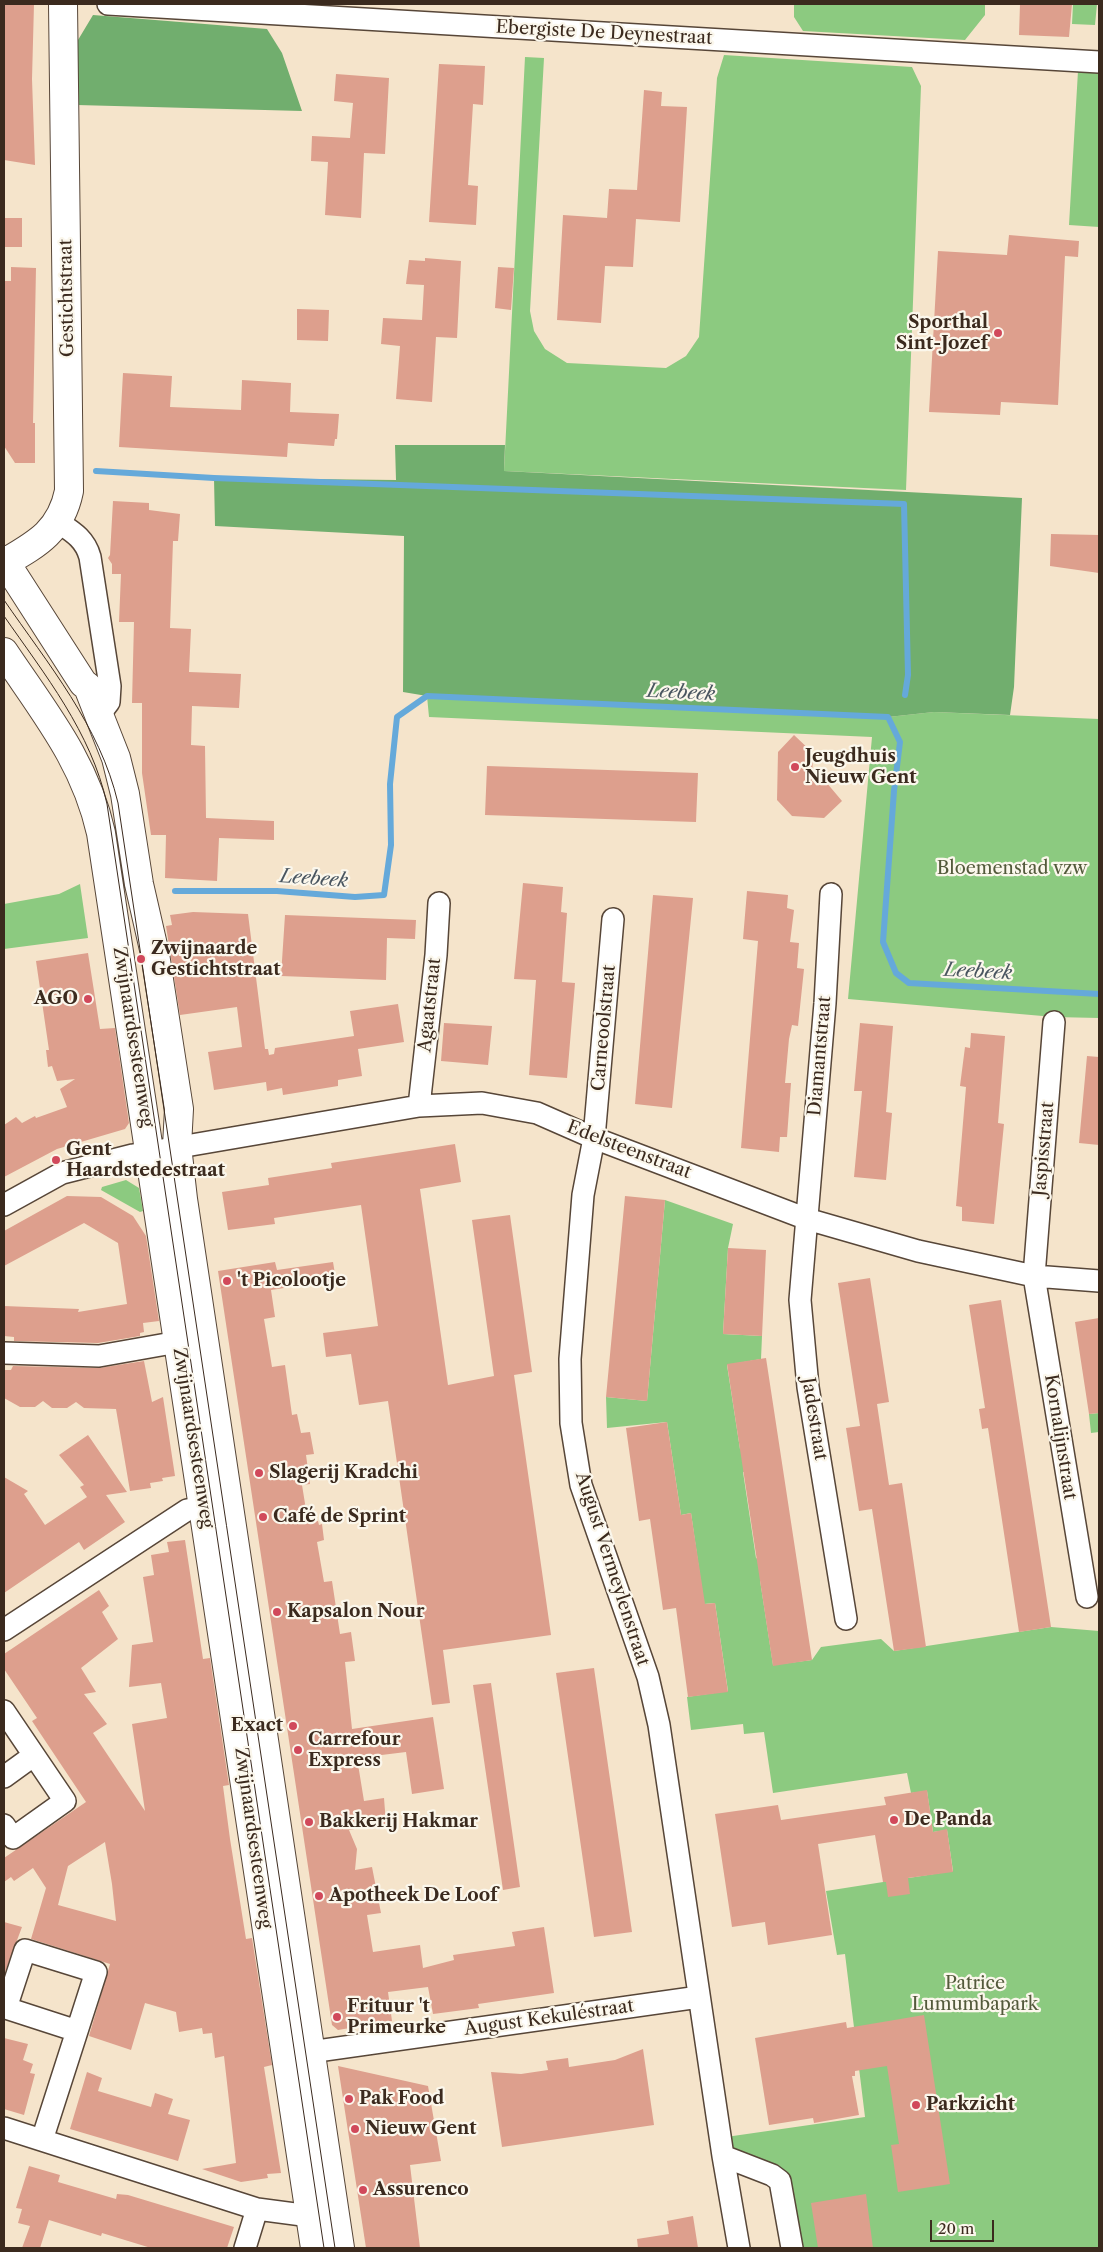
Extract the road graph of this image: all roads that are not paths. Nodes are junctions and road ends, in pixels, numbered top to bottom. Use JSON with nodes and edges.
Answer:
{"nodes":[{"id":1,"x":64,"y":4,"type":"edge"},
{"id":2,"x":108,"y":4,"type":"edge"},
{"id":3,"x":1099,"y":62,"type":"edge"},
{"id":4,"x":58,"y":522,"type":"junction"},
{"id":5,"x":4,"y":562,"type":"edge"},
{"id":6,"x":4,"y":652,"type":"edge"},
{"id":7,"x":100,"y":714,"type":"junction"},
{"id":8,"x":831,"y":894,"type":"dead end"},
{"id":9,"x":439,"y":903,"type":"dead end"},
{"id":10,"x":613,"y":919,"type":"dead end"},
{"id":11,"x":1054,"y":1022,"type":"dead end"},
{"id":12,"x":419,"y":1106,"type":"junction"},
{"id":13,"x":594,"y":1138,"type":"junction"},
{"id":14,"x":177,"y":1146,"type":"junction"},
{"id":15,"x":150,"y":1152,"type":"junction"},
{"id":16,"x":4,"y":1205,"type":"edge"},
{"id":17,"x":807,"y":1219,"type":"junction"},
{"id":18,"x":1034,"y":1276,"type":"junction"},
{"id":19,"x":1099,"y":1281,"type":"edge"},
{"id":20,"x":178,"y":1342,"type":"junction"},
{"id":21,"x":4,"y":1353,"type":"edge"},
{"id":22,"x":203,"y":1507,"type":"junction"},
{"id":23,"x":1087,"y":1597,"type":"dead end"},
{"id":24,"x":846,"y":1619,"type":"dead end"},
{"id":25,"x":4,"y":1630,"type":"edge"},
{"id":26,"x":4,"y":1711,"type":"edge"},
{"id":27,"x":33,"y":1756,"type":"junction"},
{"id":28,"x":4,"y":1777,"type":"edge"},
{"id":29,"x":4,"y":1825,"type":"edge"},
{"id":30,"x":699,"y":1997,"type":"junction"},
{"id":31,"x":77,"y":2031,"type":"junction"},
{"id":32,"x":298,"y":2054,"type":"junction"},
{"id":33,"x":4,"y":2128,"type":"edge"},
{"id":34,"x":42,"y":2140,"type":"junction"},
{"id":35,"x":724,"y":2156,"type":"junction"},
{"id":36,"x":257,"y":2209,"type":"junction"},
{"id":37,"x":310,"y":2216,"type":"junction"},
{"id":38,"x":245,"y":2248,"type":"edge"},
{"id":39,"x":315,"y":2248,"type":"edge"},
{"id":40,"x":340,"y":2248,"type":"edge"},
{"id":41,"x":739,"y":2248,"type":"edge"},
{"id":42,"x":792,"y":2248,"type":"edge"}],
"edges":[{"from":1,"to":4,"type":"street","name":"Gestichtstraat"},
{"from":2,"to":3,"type":"street","name":"Ebergiste De Deynestraat"},
{"from":4,"to":5,"type":"street","name":"Gestichtstraat"},
{"from":4,"to":7,"type":"street"},
{"from":5,"to":7,"type":"street","name":"Zwijnaardsesteenweg"},
{"from":6,"to":15,"type":"street","name":"Zwijnaardsesteenweg"},
{"from":7,"to":14,"type":"street","name":"Zwijnaardsesteenweg"},
{"from":8,"to":17,"type":"street","name":"Diamantstraat"},
{"from":9,"to":12,"type":"street","name":"Agaatstraat"},
{"from":10,"to":13,"type":"street","name":"Carneoolstraat"},
{"from":11,"to":18,"type":"street","name":"Jaspisstraat"},
{"from":12,"to":13,"type":"street","name":"Edelsteenstraat"},
{"from":12,"to":14,"type":"street","name":"Edelsteenstraat"},
{"from":13,"to":17,"type":"street","name":"Edelsteenstraat"},
{"from":13,"to":30,"type":"street","name":"August Vermeylenstraat"},
{"from":14,"to":15,"type":"street","name":"Edelsteenstraat"},
{"from":14,"to":32,"type":"street","name":"Zwijnaardsesteenweg"},
{"from":15,"to":16,"type":"street","name":"Edelsteenstraat"},
{"from":15,"to":20,"type":"street","name":"Zwijnaardsesteenweg"},
{"from":17,"to":18,"type":"street","name":"Edelsteenstraat"},
{"from":17,"to":24,"type":"street","name":"Jadestraat"},
{"from":18,"to":19,"type":"street","name":"Edelsteenstraat"},
{"from":18,"to":23,"type":"street","name":"Kornalijnstraat"},
{"from":20,"to":21,"type":"street"},
{"from":20,"to":22,"type":"street","name":"Zwijnaardsesteenweg"},
{"from":22,"to":25,"type":"street"},
{"from":22,"to":32,"type":"street","name":"Zwijnaardsesteenweg"},
{"from":26,"to":27,"type":"street"},
{"from":27,"to":28,"type":"street"},
{"from":27,"to":29,"type":"street"},
{"from":30,"to":32,"type":"street","name":"August Kekuléstraat"},
{"from":30,"to":35,"type":"street","name":"August Vermeylenstraat"},
{"from":31,"to":31,"type":"street"},
{"from":31,"to":34,"type":"street"},
{"from":32,"to":37,"type":"street","name":"Zwijnaardsesteenweg"},
{"from":32,"to":40,"type":"street","name":"Zwijnaardsesteenweg"},
{"from":33,"to":34,"type":"street"},
{"from":34,"to":36,"type":"street"},
{"from":35,"to":41,"type":"street","name":"August Vermeylenstraat"},
{"from":35,"to":42,"type":"street"},
{"from":36,"to":37,"type":"street"},
{"from":36,"to":38,"type":"street"},
{"from":37,"to":39,"type":"street","name":"Zwijnaardsesteenweg"}]}
